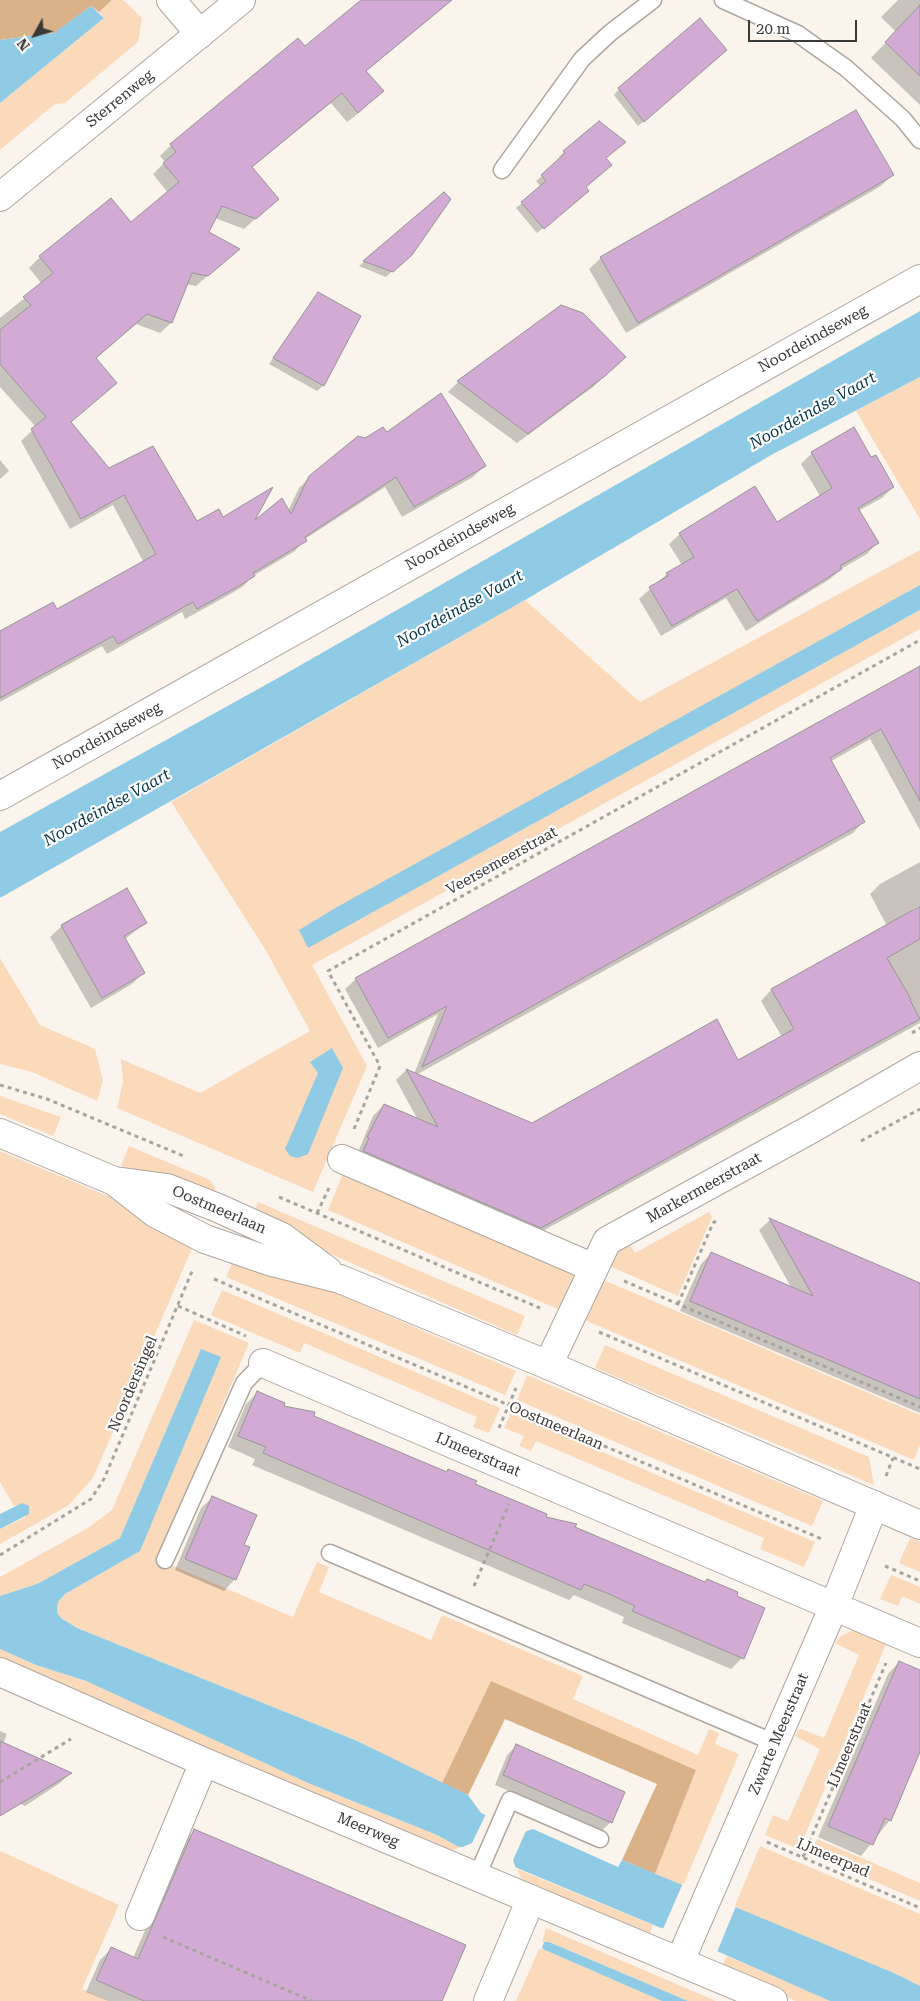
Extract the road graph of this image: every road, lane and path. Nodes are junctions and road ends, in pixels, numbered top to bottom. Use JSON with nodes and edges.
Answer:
{"nodes":[{"id":1,"x":171,"y":0,"type":"edge"},
{"id":2,"x":241,"y":0,"type":"edge"},
{"id":3,"x":653,"y":0,"type":"edge"},
{"id":4,"x":723,"y":0,"type":"edge"},
{"id":5,"x":200,"y":34,"type":"junction"},
{"id":6,"x":920,"y":140,"type":"edge"},
{"id":7,"x":502,"y":170,"type":"dead end"},
{"id":8,"x":0,"y":197,"type":"edge"},
{"id":9,"x":920,"y":278,"type":"edge"},
{"id":10,"x":920,"y":640,"type":"edge"},
{"id":11,"x":0,"y":796,"type":"edge"},
{"id":12,"x":920,"y":1066,"type":"edge"},
{"id":13,"x":0,"y":1084,"type":"edge"},
{"id":14,"x":920,"y":1109,"type":"edge"},
{"id":15,"x":0,"y":1133,"type":"edge"},
{"id":16,"x":852,"y":1146,"type":"dead end"},
{"id":17,"x":187,"y":1158,"type":"dead end"},
{"id":18,"x":342,"y":1159,"type":"junction"},
{"id":19,"x":114,"y":1181,"type":"junction"},
{"id":20,"x":722,"y":1218,"type":"dead end"},
{"id":21,"x":205,"y":1239,"type":"junction"},
{"id":22,"x":594,"y":1268,"type":"junction"},
{"id":23,"x":192,"y":1270,"type":"junction"},
{"id":24,"x":199,"y":1273,"type":"dead end"},
{"id":25,"x":212,"y":1279,"type":"dead end"},
{"id":26,"x":340,"y":1279,"type":"junction"},
{"id":27,"x":678,"y":1304,"type":"junction"},
{"id":28,"x":178,"y":1306,"type":"junction"},
{"id":29,"x":569,"y":1320,"type":"junction"},
{"id":30,"x":538,"y":1361,"type":"junction"},
{"id":31,"x":263,"y":1363,"type":"junction"},
{"id":32,"x":508,"y":1405,"type":"junction"},
{"id":33,"x":920,"y":1407,"type":"edge"},
{"id":34,"x":486,"y":1459,"type":"junction"},
{"id":35,"x":920,"y":1462,"type":"edge"},
{"id":36,"x":919,"y":1469,"type":"edge"},
{"id":37,"x":522,"y":1474,"type":"junction"},
{"id":38,"x":874,"y":1506,"type":"junction"},
{"id":39,"x":920,"y":1525,"type":"edge"},
{"id":40,"x":330,"y":1552,"type":"dead end"},
{"id":41,"x":855,"y":1553,"type":"junction"},
{"id":42,"x":0,"y":1555,"type":"edge"},
{"id":43,"x":165,"y":1560,"type":"dead end"},
{"id":44,"x":920,"y":1581,"type":"edge"},
{"id":45,"x":834,"y":1606,"type":"junction"},
{"id":46,"x":463,"y":1610,"type":"junction"},
{"id":47,"x":909,"y":1638,"type":"edge"},
{"id":48,"x":0,"y":1672,"type":"edge"},
{"id":49,"x":86,"y":1711,"type":"junction"},
{"id":50,"x":775,"y":1743,"type":"junction"},
{"id":51,"x":204,"y":1762,"type":"junction"},
{"id":52,"x":0,"y":1782,"type":"edge"},
{"id":53,"x":738,"y":1830,"type":"junction"},
{"id":54,"x":600,"y":1839,"type":"dead end"},
{"id":55,"x":802,"y":1858,"type":"junction"},
{"id":56,"x":481,"y":1867,"type":"junction"},
{"id":57,"x":531,"y":1899,"type":"junction"},
{"id":58,"x":920,"y":1908,"type":"edge"},
{"id":59,"x":140,"y":1916,"type":"joint"},
{"id":60,"x":685,"y":1951,"type":"junction"},
{"id":61,"x":312,"y":2001,"type":"edge"},
{"id":62,"x":488,"y":2001,"type":"edge"},
{"id":63,"x":774,"y":2001,"type":"edge"}],
"edges":[{"from":1,"to":5,"type":"street"},
{"from":2,"to":5,"type":"street","name":"Sterrenweg"},
{"from":3,"to":7,"type":"lane"},
{"from":4,"to":6,"type":"lane"},
{"from":5,"to":8,"type":"street","name":"Sterrenweg"},
{"from":9,"to":11,"type":"street","name":"Noordeindseweg"},
{"from":10,"to":18,"type":"path","name":"Veersemeerstraat"},
{"from":12,"to":22,"type":"street","name":"Markermeerstraat"},
{"from":13,"to":17,"type":"path"},
{"from":14,"to":16,"type":"path"},
{"from":15,"to":19,"type":"street","name":"Oostmeerlaan"},
{"from":18,"to":22,"type":"street"},
{"from":18,"to":29,"type":"path","name":"Veersemeerstraat"},
{"from":19,"to":21,"type":"street","name":"Oostmeerlaan"},
{"from":19,"to":26,"type":"street","name":"Oostmeerlaan"},
{"from":20,"to":27,"type":"path"},
{"from":21,"to":23,"type":"path","name":"Noordersingel"},
{"from":21,"to":26,"type":"street","name":"Oostmeerlaan"},
{"from":22,"to":27,"type":"path"},
{"from":22,"to":29,"type":"street","name":"Markermeerstraat"},
{"from":23,"to":24,"type":"path"},
{"from":23,"to":28,"type":"path","name":"Noordersingel"},
{"from":25,"to":32,"type":"path","name":"Oostmeerlaan"},
{"from":26,"to":30,"type":"street","name":"Oostmeerlaan"},
{"from":27,"to":33,"type":"path"},
{"from":28,"to":31,"type":"path"},
{"from":28,"to":42,"type":"path","name":"Noordersingel"},
{"from":29,"to":30,"type":"street","name":"Markermeerstraat"},
{"from":29,"to":36,"type":"path"},
{"from":30,"to":32,"type":"path"},
{"from":30,"to":38,"type":"street","name":"Oostmeerlaan"},
{"from":31,"to":34,"type":"street","name":"IJmeerstraat"},
{"from":31,"to":43,"type":"lane"},
{"from":32,"to":34,"type":"path"},
{"from":32,"to":41,"type":"path","name":"Oostmeerlaan"},
{"from":34,"to":37,"type":"street","name":"IJmeerstraat"},
{"from":35,"to":36,"type":"path"},
{"from":37,"to":45,"type":"street","name":"IJmeerstraat"},
{"from":37,"to":46,"type":"path"},
{"from":38,"to":39,"type":"street","name":"Oostmeerlaan"},
{"from":38,"to":41,"type":"street","name":"Zwarte Meerstraat"},
{"from":40,"to":46,"type":"lane"},
{"from":41,"to":44,"type":"path","name":"Oostmeerlaan"},
{"from":41,"to":45,"type":"street","name":"Zwarte Meerstraat"},
{"from":45,"to":47,"type":"street","name":"IJmeerstraat"},
{"from":45,"to":50,"type":"street","name":"Zwarte Meerstraat"},
{"from":46,"to":50,"type":"lane"},
{"from":47,"to":55,"type":"path","name":"IJmeerstraat"},
{"from":48,"to":49,"type":"street","name":"Meerweg"},
{"from":49,"to":51,"type":"street","name":"Meerweg"},
{"from":49,"to":52,"type":"path"},
{"from":50,"to":53,"type":"street","name":"Zwarte Meerstraat"},
{"from":51,"to":56,"type":"street","name":"Meerweg"},
{"from":51,"to":59,"type":"street"},
{"from":53,"to":55,"type":"path","name":"IJmeerpad"},
{"from":53,"to":60,"type":"street","name":"Zwarte Meerstraat"},
{"from":54,"to":56,"type":"lane"},
{"from":55,"to":58,"type":"path","name":"IJmeerpad"},
{"from":56,"to":57,"type":"street","name":"Meerweg"},
{"from":57,"to":60,"type":"street","name":"Meerweg"},
{"from":57,"to":62,"type":"street"},
{"from":59,"to":61,"type":"path"},
{"from":60,"to":63,"type":"street","name":"Meerweg"}]}
